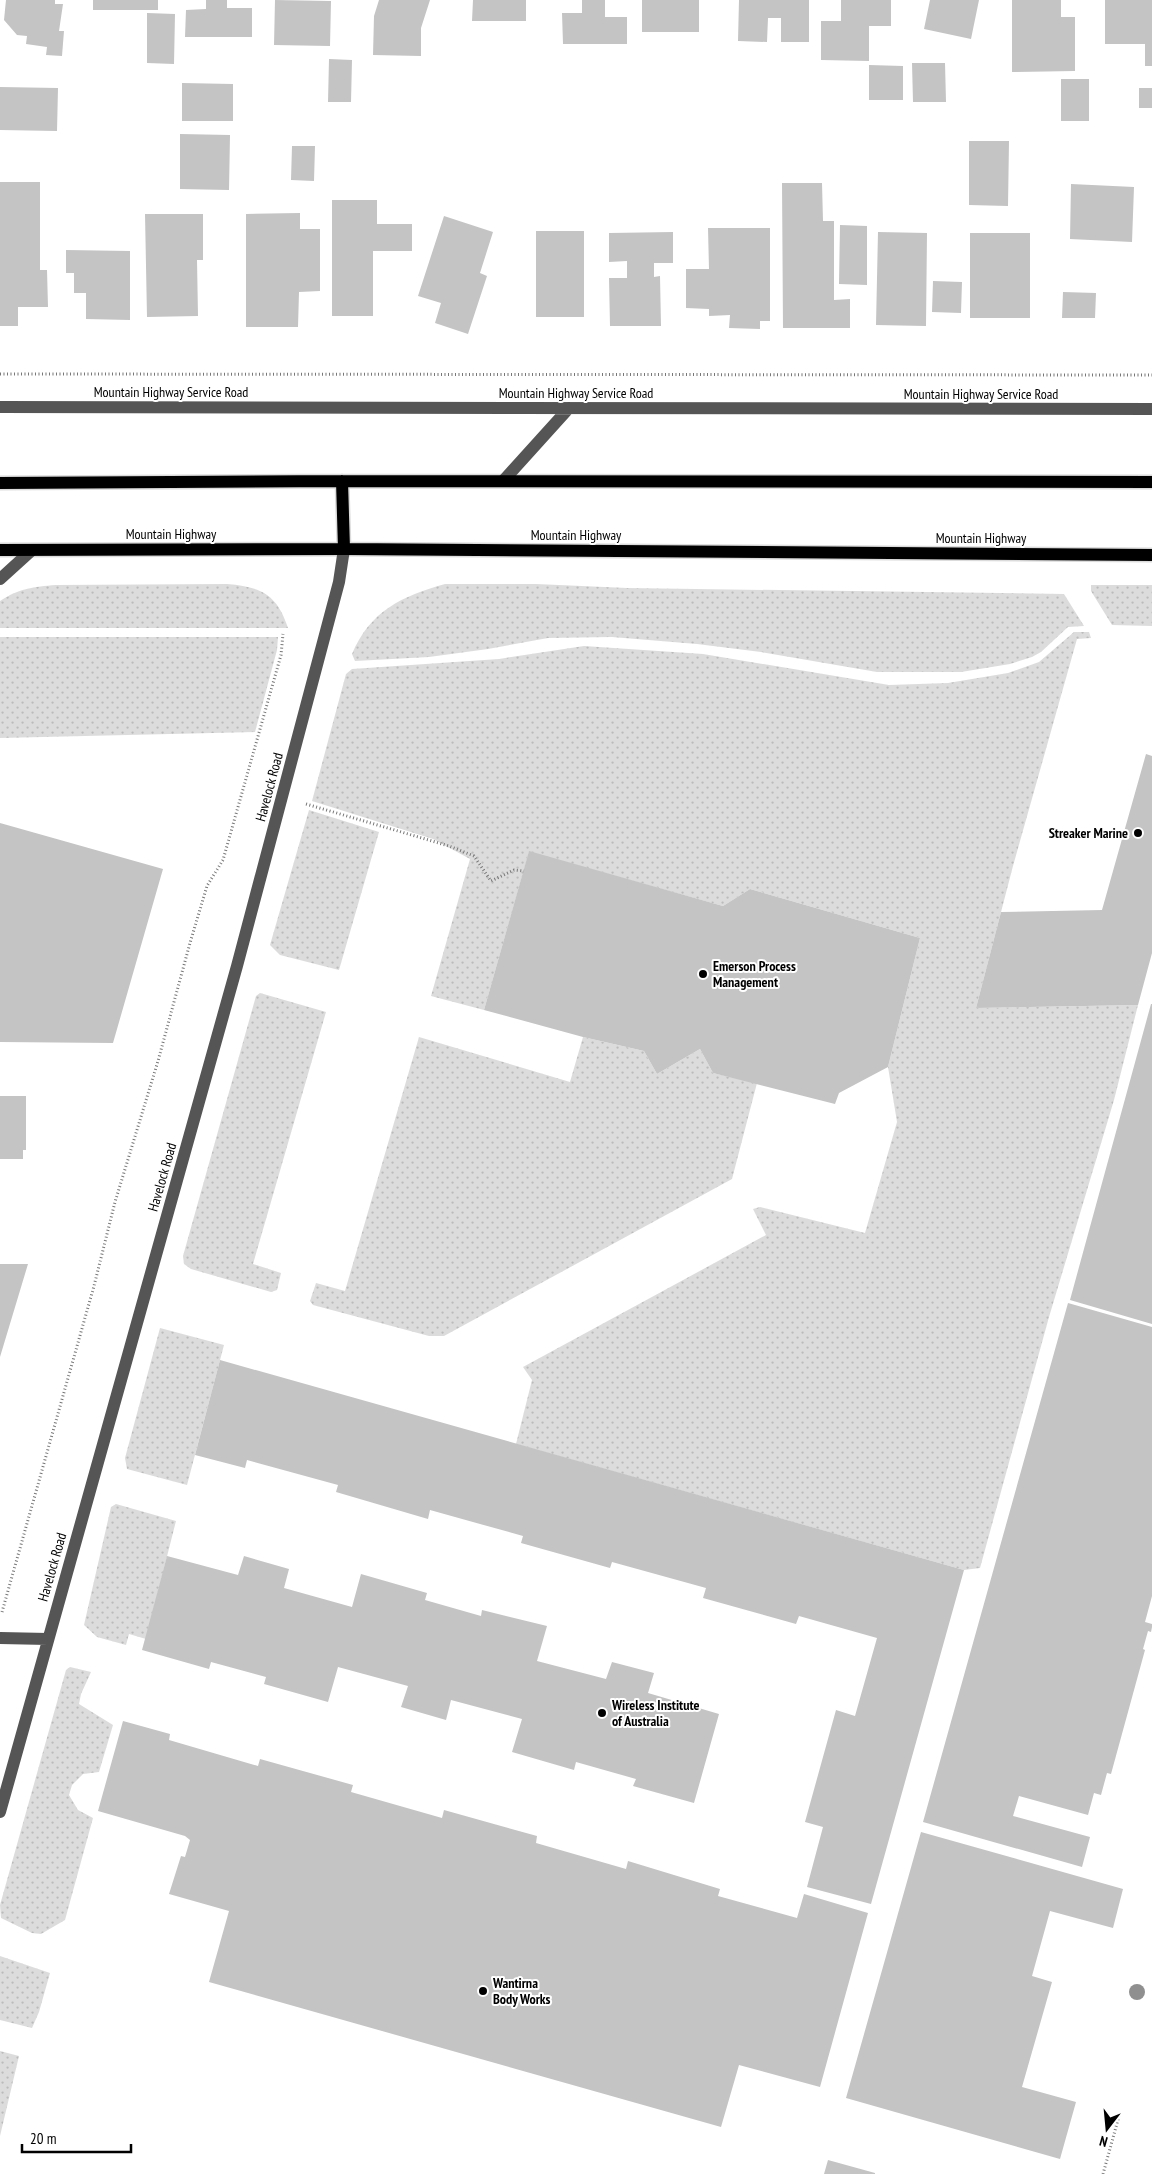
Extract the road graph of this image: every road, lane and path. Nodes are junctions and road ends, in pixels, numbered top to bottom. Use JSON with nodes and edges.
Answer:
{"nodes":[{"id":1,"x":0,"y":374,"type":"edge"},
{"id":2,"x":1152,"y":375,"type":"edge"},
{"id":3,"x":0,"y":407,"type":"edge"},
{"id":4,"x":570,"y":408,"type":"junction"},
{"id":5,"x":1145,"y":409,"type":"edge"},
{"id":6,"x":1152,"y":419,"type":"edge"},
{"id":7,"x":342,"y":481,"type":"junction"},
{"id":8,"x":503,"y":481,"type":"junction"},
{"id":9,"x":1152,"y":482,"type":"edge"},
{"id":10,"x":0,"y":483,"type":"edge"},
{"id":11,"x":344,"y":549,"type":"junction"},
{"id":12,"x":0,"y":550,"type":"edge"},
{"id":13,"x":32,"y":550,"type":"junction"},
{"id":14,"x":1152,"y":555,"type":"edge"},
{"id":15,"x":0,"y":579,"type":"edge"},
{"id":16,"x":283,"y":634,"type":"dead end"},
{"id":17,"x":282,"y":796,"type":"junction"},
{"id":18,"x":524,"y":871,"type":"dead end"},
{"id":19,"x":0,"y":1620,"type":"edge"},
{"id":20,"x":0,"y":1638,"type":"edge"},
{"id":21,"x":48,"y":1639,"type":"junction"},
{"id":22,"x":0,"y":1812,"type":"edge"},
{"id":23,"x":1118,"y":2116,"type":"dead end"},
{"id":24,"x":1103,"y":2174,"type":"edge"}],
"edges":[{"from":1,"to":2,"type":"path"},
{"from":3,"to":4,"type":"street","name":"Mountain Highway Service Road"},
{"from":4,"to":5,"type":"street","name":"Mountain Highway Service Road"},
{"from":4,"to":8,"type":"street"},
{"from":5,"to":6,"type":"street"},
{"from":7,"to":8,"type":"main road"},
{"from":7,"to":10,"type":"main road"},
{"from":7,"to":11,"type":"main road"},
{"from":8,"to":9,"type":"main road"},
{"from":11,"to":13,"type":"main road","name":"Mountain Highway"},
{"from":11,"to":14,"type":"main road","name":"Mountain Highway"},
{"from":11,"to":17,"type":"street","name":"Havelock Road"},
{"from":12,"to":13,"type":"main road","name":"Mountain Highway"},
{"from":13,"to":15,"type":"street"},
{"from":16,"to":19,"type":"path"},
{"from":17,"to":18,"type":"path"},
{"from":17,"to":21,"type":"street","name":"Havelock Road"},
{"from":20,"to":21,"type":"street"},
{"from":21,"to":22,"type":"street","name":"Havelock Road"},
{"from":23,"to":24,"type":"path"}]}
